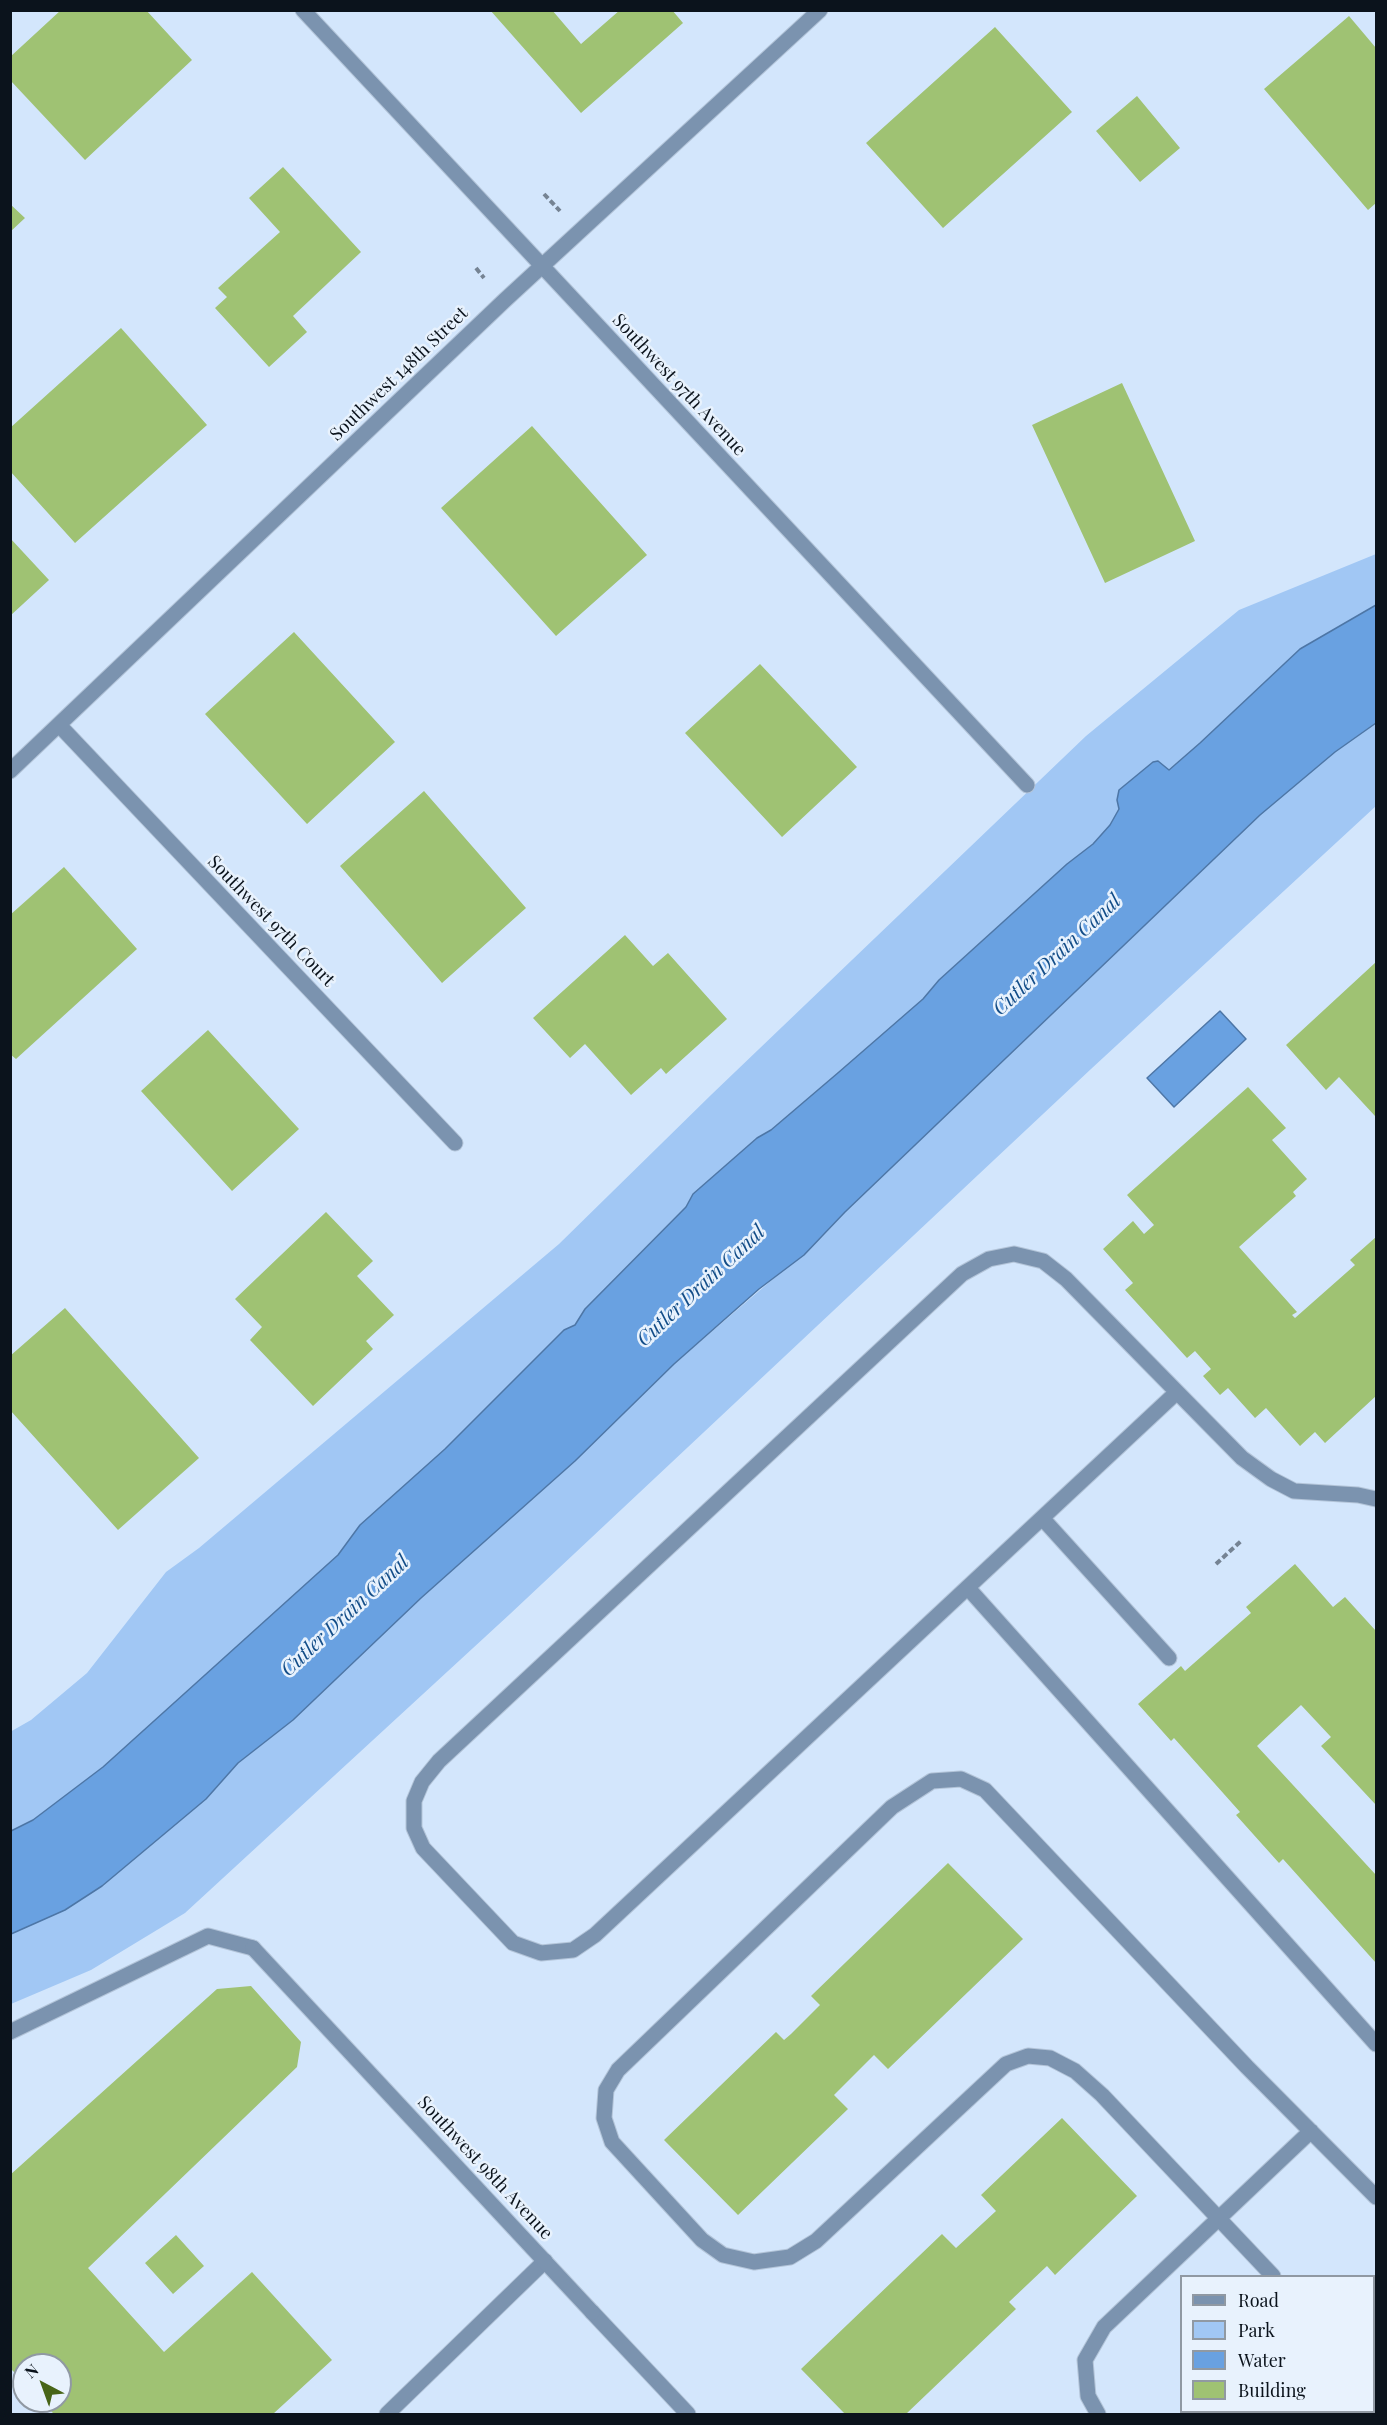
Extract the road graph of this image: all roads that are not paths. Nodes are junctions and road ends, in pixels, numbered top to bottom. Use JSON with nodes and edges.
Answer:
{"nodes":[{"id":1,"x":303,"y":10,"type":"edge"},
{"id":2,"x":820,"y":10,"type":"edge"},
{"id":3,"x":541,"y":267,"type":"junction"},
{"id":4,"x":60,"y":726,"type":"junction"},
{"id":5,"x":10,"y":771,"type":"edge"},
{"id":6,"x":1028,"y":785,"type":"dead end"},
{"id":7,"x":455,"y":1143,"type":"dead end"},
{"id":8,"x":1178,"y":1392,"type":"junction"},
{"id":9,"x":1377,"y":1499,"type":"edge"},
{"id":10,"x":1043,"y":1519,"type":"junction"},
{"id":11,"x":968,"y":1588,"type":"junction"},
{"id":12,"x":1169,"y":1658,"type":"dead end"},
{"id":13,"x":10,"y":2031,"type":"edge"},
{"id":14,"x":1377,"y":2044,"type":"edge"},
{"id":15,"x":1311,"y":2131,"type":"junction"},
{"id":16,"x":1377,"y":2197,"type":"edge"},
{"id":17,"x":1217,"y":2218,"type":"junction"},
{"id":18,"x":545,"y":2261,"type":"junction"},
{"id":19,"x":1272,"y":2275,"type":"edge"},
{"id":20,"x":387,"y":2415,"type":"edge"},
{"id":21,"x":688,"y":2415,"type":"edge"},
{"id":22,"x":1098,"y":2415,"type":"edge"}],
"edges":[{"from":1,"to":3,"type":"street","name":"Southwest 97th Avenue"},
{"from":2,"to":3,"type":"street","name":"Southwest 148th Street"},
{"from":3,"to":4,"type":"street","name":"Southwest 148th Street"},
{"from":3,"to":6,"type":"street","name":"Southwest 97th Avenue"},
{"from":4,"to":5,"type":"street","name":"Southwest 148th Street"},
{"from":4,"to":7,"type":"street","name":"Southwest 97th Court"},
{"from":8,"to":9,"type":"street"},
{"from":8,"to":10,"type":"street"},
{"from":8,"to":11,"type":"street"},
{"from":10,"to":11,"type":"street"},
{"from":10,"to":12,"type":"street"},
{"from":11,"to":14,"type":"street"},
{"from":13,"to":18,"type":"street","name":"Southwest 98th Avenue"},
{"from":15,"to":16,"type":"street"},
{"from":15,"to":17,"type":"street"},
{"from":15,"to":17,"type":"street"},
{"from":17,"to":19,"type":"street"},
{"from":17,"to":22,"type":"street"},
{"from":18,"to":20,"type":"street"},
{"from":18,"to":21,"type":"street","name":"Southwest 98th Avenue"}]}
